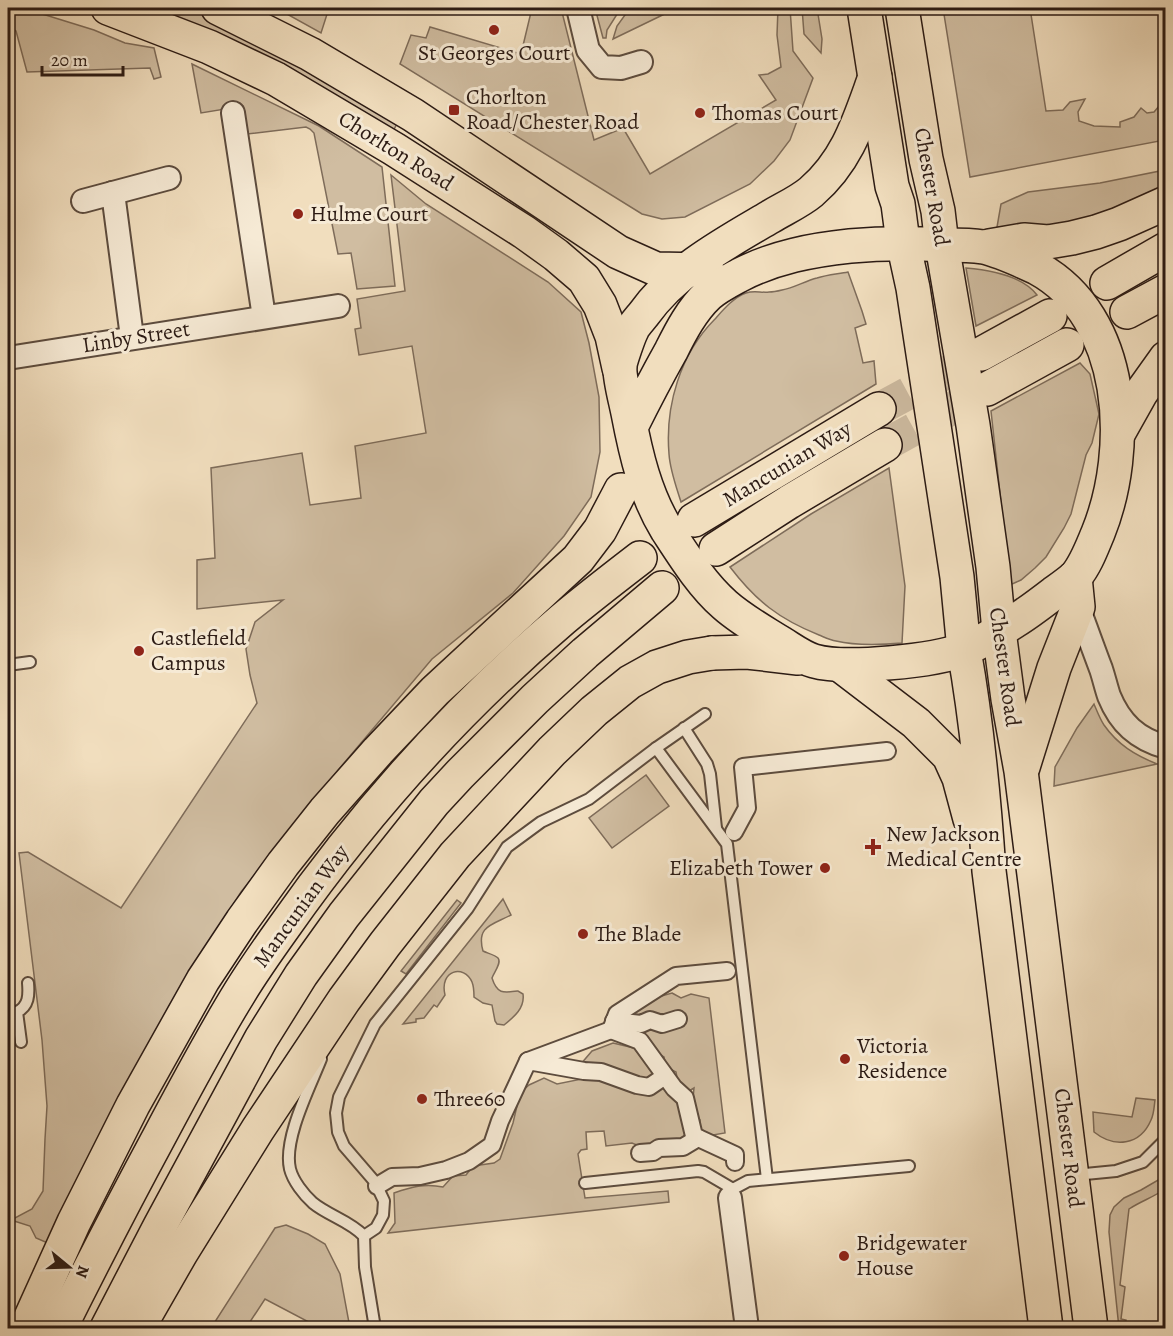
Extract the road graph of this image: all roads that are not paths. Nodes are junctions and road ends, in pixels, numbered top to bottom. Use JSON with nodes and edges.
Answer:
{"nodes":[{"id":1,"x":108,"y":8,"type":"edge"},
{"id":2,"x":218,"y":8,"type":"edge"},
{"id":3,"x":578,"y":8,"type":"edge"},
{"id":4,"x":864,"y":8,"type":"edge"},
{"id":5,"x":902,"y":8,"type":"edge"},
{"id":6,"x":641,"y":62,"type":"dead end"},
{"id":7,"x":875,"y":77,"type":"junction"},
{"id":8,"x":233,"y":113,"type":"dead end"},
{"id":9,"x":169,"y":178,"type":"dead end"},
{"id":10,"x":113,"y":193,"type":"junction"},
{"id":11,"x":83,"y":201,"type":"dead end"},
{"id":12,"x":1166,"y":203,"type":"edge"},
{"id":13,"x":903,"y":242,"type":"junction"},
{"id":14,"x":942,"y":244,"type":"junction"},
{"id":15,"x":981,"y":247,"type":"junction"},
{"id":16,"x":1166,"y":249,"type":"edge"},
{"id":17,"x":685,"y":270,"type":"junction"},
{"id":18,"x":749,"y":270,"type":"junction"},
{"id":19,"x":1107,"y":283,"type":"dead end"},
{"id":20,"x":1166,"y":291,"type":"edge"},
{"id":21,"x":338,"y":306,"type":"dead end"},
{"id":22,"x":1127,"y":312,"type":"dead end"},
{"id":23,"x":1050,"y":316,"type":"dead end"},
{"id":24,"x":264,"y":317,"type":"junction"},
{"id":25,"x":132,"y":337,"type":"junction"},
{"id":26,"x":1067,"y":345,"type":"dead end"},
{"id":27,"x":981,"y":354,"type":"tunnel mouth"},
{"id":28,"x":8,"y":358,"type":"edge"},
{"id":29,"x":1166,"y":358,"type":"edge"},
{"id":30,"x":619,"y":368,"type":"junction"},
{"id":31,"x":987,"y":389,"type":"tunnel mouth"},
{"id":32,"x":879,"y":409,"type":"tunnel mouth"},
{"id":33,"x":1118,"y":434,"type":"junction"},
{"id":34,"x":632,"y":435,"type":"junction"},
{"id":35,"x":885,"y":445,"type":"tunnel mouth"},
{"id":36,"x":694,"y":520,"type":"dead end"},
{"id":37,"x":716,"y":549,"type":"dead end"},
{"id":38,"x":640,"y":558,"type":"dead end"},
{"id":39,"x":662,"y":588,"type":"dead end"},
{"id":40,"x":1076,"y":592,"type":"junction"},
{"id":41,"x":999,"y":631,"type":"junction"},
{"id":42,"x":964,"y":650,"type":"junction"},
{"id":43,"x":30,"y":662,"type":"dead end"},
{"id":44,"x":825,"y":663,"type":"junction"},
{"id":45,"x":8,"y":665,"type":"edge"},
{"id":46,"x":705,"y":714,"type":"dead end"},
{"id":47,"x":684,"y":728,"type":"junction"},
{"id":48,"x":1166,"y":747,"type":"edge"},
{"id":49,"x":656,"y":748,"type":"junction"},
{"id":50,"x":887,"y":751,"type":"dead end"},
{"id":51,"x":1021,"y":771,"type":"junction"},
{"id":52,"x":716,"y":829,"type":"junction"},
{"id":53,"x":734,"y":832,"type":"dead end"},
{"id":54,"x":990,"y":871,"type":"junction"},
{"id":55,"x":727,"y":971,"type":"dead end"},
{"id":56,"x":28,"y":983,"type":"dead end"},
{"id":57,"x":344,"y":1000,"type":"junction"},
{"id":58,"x":12,"y":1012,"type":"edge"},
{"id":59,"x":678,"y":1019,"type":"dead end"},
{"id":60,"x":613,"y":1026,"type":"junction"},
{"id":61,"x":21,"y":1042,"type":"dead end"},
{"id":62,"x":528,"y":1060,"type":"junction"},
{"id":63,"x":665,"y":1076,"type":"junction"},
{"id":64,"x":698,"y":1138,"type":"junction"},
{"id":65,"x":1165,"y":1139,"type":"edge"},
{"id":66,"x":640,"y":1153,"type":"dead end"},
{"id":67,"x":735,"y":1162,"type":"dead end"},
{"id":68,"x":909,"y":1166,"type":"dead end"},
{"id":69,"x":1072,"y":1176,"type":"junction"},
{"id":70,"x":767,"y":1179,"type":"junction"},
{"id":71,"x":585,"y":1183,"type":"dead end"},
{"id":72,"x":377,"y":1186,"type":"junction"},
{"id":73,"x":731,"y":1194,"type":"junction"},
{"id":74,"x":364,"y":1236,"type":"junction"},
{"id":75,"x":26,"y":1329,"type":"edge"},
{"id":76,"x":60,"y":1329,"type":"edge"},
{"id":77,"x":107,"y":1329,"type":"edge"},
{"id":78,"x":138,"y":1329,"type":"edge"},
{"id":79,"x":375,"y":1329,"type":"edge"},
{"id":80,"x":747,"y":1329,"type":"edge"},
{"id":81,"x":1046,"y":1329,"type":"edge"},
{"id":82,"x":1091,"y":1329,"type":"edge"}],
"edges":[{"from":1,"to":30,"type":"main road","name":"Chorlton Road"},
{"from":2,"to":17,"type":"main road","name":"Chorlton Road"},
{"from":3,"to":6,"type":"street"},
{"from":4,"to":7,"type":"main road","name":"Chester Road"},
{"from":5,"to":14,"type":"main road","name":"Chester Road"},
{"from":7,"to":13,"type":"main road","name":"Chester Road"},
{"from":7,"to":17,"type":"main road","name":"Chester Road"},
{"from":8,"to":24,"type":"street"},
{"from":9,"to":10,"type":"street"},
{"from":10,"to":11,"type":"street"},
{"from":10,"to":25,"type":"street"},
{"from":12,"to":15,"type":"main road"},
{"from":13,"to":14,"type":"main road"},
{"from":13,"to":18,"type":"main road"},
{"from":13,"to":42,"type":"main road","name":"Chester Road"},
{"from":14,"to":15,"type":"main road"},
{"from":14,"to":41,"type":"main road","name":"Chester Road"},
{"from":15,"to":33,"type":"main road"},
{"from":16,"to":19,"type":"main road"},
{"from":17,"to":18,"type":"main road","name":"Chorlton Road"},
{"from":17,"to":30,"type":"main road","name":"Chester Road"},
{"from":18,"to":34,"type":"main road"},
{"from":20,"to":22,"type":"main road"},
{"from":21,"to":24,"type":"street","name":"Linby Street"},
{"from":23,"to":27,"type":"main road"},
{"from":24,"to":25,"type":"street","name":"Linby Street"},
{"from":25,"to":28,"type":"street","name":"Linby Street"},
{"from":26,"to":31,"type":"main road"},
{"from":29,"to":33,"type":"main road"},
{"from":30,"to":34,"type":"main road","name":"Chorlton Road"},
{"from":32,"to":36,"type":"main road","name":"Mancunian Way"},
{"from":33,"to":40,"type":"main road"},
{"from":34,"to":44,"type":"main road","name":"Chorlton Road"},
{"from":34,"to":75,"type":"main road"},
{"from":35,"to":37,"type":"main road","name":"Mancunian Way"},
{"from":38,"to":76,"type":"main road","name":"Mancunian Way"},
{"from":39,"to":77,"type":"main road","name":"Mancunian Way"},
{"from":40,"to":41,"type":"main road"},
{"from":40,"to":48,"type":"street"},
{"from":40,"to":51,"type":"main road"},
{"from":41,"to":42,"type":"main road"},
{"from":41,"to":51,"type":"main road","name":"Chester Road"},
{"from":42,"to":44,"type":"main road"},
{"from":42,"to":54,"type":"main road","name":"Chester Road"},
{"from":43,"to":45,"type":"lane"},
{"from":44,"to":54,"type":"main road","name":"Chorlton Road"},
{"from":44,"to":57,"type":"main road"},
{"from":46,"to":47,"type":"lane"},
{"from":47,"to":49,"type":"lane"},
{"from":47,"to":52,"type":"lane"},
{"from":49,"to":52,"type":"lane"},
{"from":49,"to":72,"type":"lane"},
{"from":50,"to":53,"type":"street"},
{"from":51,"to":69,"type":"main road","name":"Chester Road"},
{"from":52,"to":70,"type":"lane"},
{"from":54,"to":81,"type":"main road","name":"Chester Road"},
{"from":55,"to":60,"type":"street"},
{"from":56,"to":58,"type":"lane"},
{"from":57,"to":74,"type":"lane"},
{"from":57,"to":78,"type":"main road"},
{"from":58,"to":61,"type":"lane"},
{"from":59,"to":60,"type":"street"},
{"from":60,"to":62,"type":"street"},
{"from":60,"to":63,"type":"street"},
{"from":62,"to":63,"type":"street"},
{"from":62,"to":72,"type":"street"},
{"from":63,"to":64,"type":"street"},
{"from":64,"to":66,"type":"street"},
{"from":64,"to":67,"type":"street"},
{"from":65,"to":69,"type":"lane"},
{"from":68,"to":70,"type":"lane"},
{"from":69,"to":82,"type":"main road","name":"Chester Road"},
{"from":70,"to":73,"type":"lane"},
{"from":71,"to":73,"type":"lane"},
{"from":72,"to":74,"type":"lane"},
{"from":73,"to":80,"type":"street"},
{"from":74,"to":79,"type":"lane"}]}
